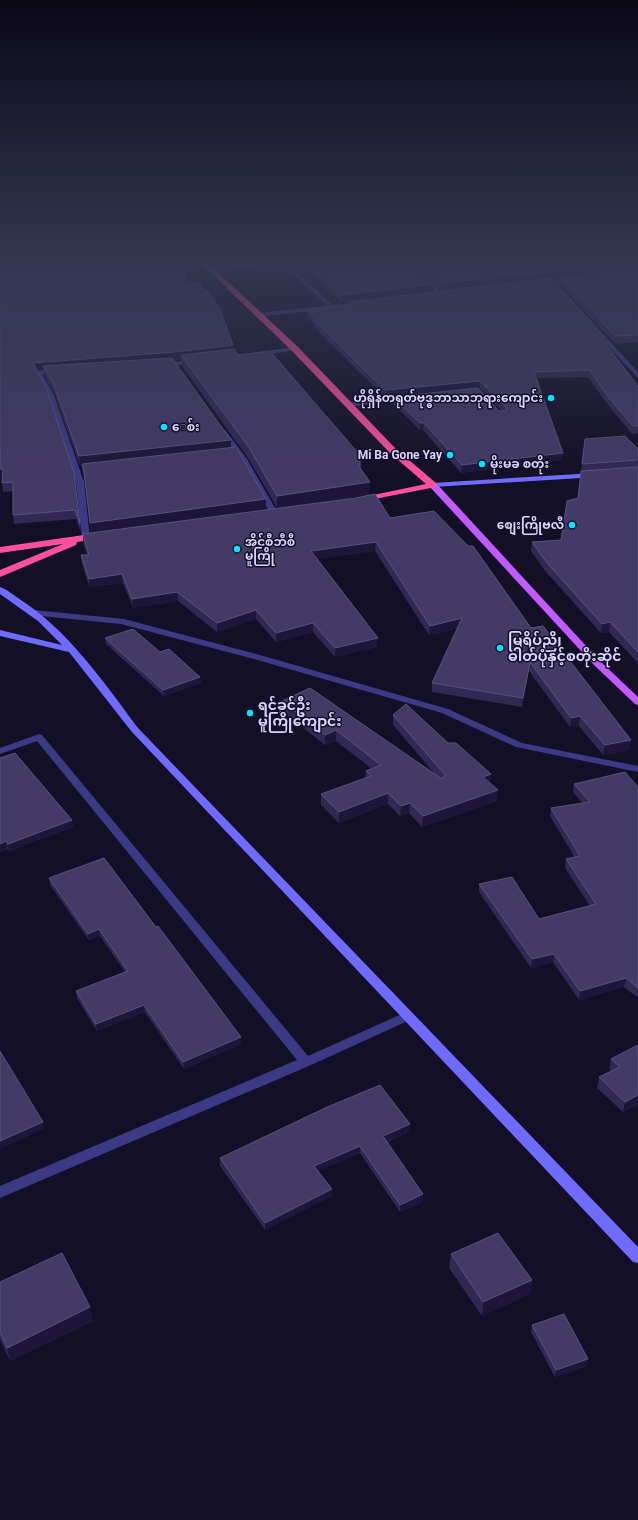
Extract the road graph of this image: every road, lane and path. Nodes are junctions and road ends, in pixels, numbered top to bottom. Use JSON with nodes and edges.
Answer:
{"nodes":[{"id":1,"x":279,"y":334,"type":"edge"},
{"id":2,"x":599,"y":334,"type":"edge"},
{"id":3,"x":295,"y":349,"type":"junction"},
{"id":4,"x":250,"y":355,"type":"edge"},
{"id":5,"x":205,"y":360,"type":"edge"},
{"id":6,"x":175,"y":364,"type":"junction"},
{"id":7,"x":152,"y":366,"type":"edge"},
{"id":8,"x":179,"y":370,"type":"edge"},
{"id":9,"x":61,"y":371,"type":"edge"},
{"id":10,"x":638,"y":376,"type":"edge"},
{"id":11,"x":410,"y":398,"type":"edge"},
{"id":12,"x":348,"y":405,"type":"junction"},
{"id":13,"x":216,"y":422,"type":"edge"},
{"id":14,"x":599,"y":474,"type":"edge"},
{"id":15,"x":433,"y":485,"type":"junction"},
{"id":16,"x":349,"y":503,"type":"edge"},
{"id":17,"x":274,"y":513,"type":"edge"},
{"id":18,"x":109,"y":535,"type":"edge"},
{"id":19,"x":86,"y":538,"type":"junction"},
{"id":20,"x":0,"y":550,"type":"edge"},
{"id":21,"x":0,"y":574,"type":"edge"},
{"id":22,"x":0,"y":590,"type":"edge"},
{"id":23,"x":34,"y":613,"type":"junction"},
{"id":24,"x":0,"y":633,"type":"edge"},
{"id":25,"x":74,"y":650,"type":"junction"},
{"id":26,"x":638,"y":702,"type":"edge"},
{"id":27,"x":0,"y":751,"type":"edge"},
{"id":28,"x":638,"y":769,"type":"edge"},
{"id":29,"x":408,"y":1016,"type":"junction"},
{"id":30,"x":306,"y":1062,"type":"junction"},
{"id":31,"x":0,"y":1192,"type":"edge"},
{"id":32,"x":638,"y":1256,"type":"edge"}],
"edges":[{"from":1,"to":3,"type":"highway"},
{"from":2,"to":10,"type":"street"},
{"from":3,"to":4,"type":"street"},
{"from":3,"to":12,"type":"highway"},
{"from":5,"to":6,"type":"street"},
{"from":6,"to":7,"type":"street"},
{"from":6,"to":8,"type":"street"},
{"from":9,"to":19,"type":"street"},
{"from":11,"to":12,"type":"street"},
{"from":12,"to":15,"type":"highway"},
{"from":13,"to":17,"type":"street"},
{"from":14,"to":15,"type":"main road"},
{"from":15,"to":16,"type":"highway"},
{"from":15,"to":26,"type":"main road"},
{"from":18,"to":19,"type":"highway"},
{"from":19,"to":20,"type":"highway"},
{"from":19,"to":21,"type":"highway"},
{"from":22,"to":23,"type":"main road"},
{"from":23,"to":25,"type":"main road"},
{"from":23,"to":28,"type":"street"},
{"from":24,"to":25,"type":"main road"},
{"from":25,"to":29,"type":"main road"},
{"from":27,"to":30,"type":"street"},
{"from":29,"to":30,"type":"street"},
{"from":29,"to":32,"type":"main road"},
{"from":30,"to":31,"type":"street"}]}
